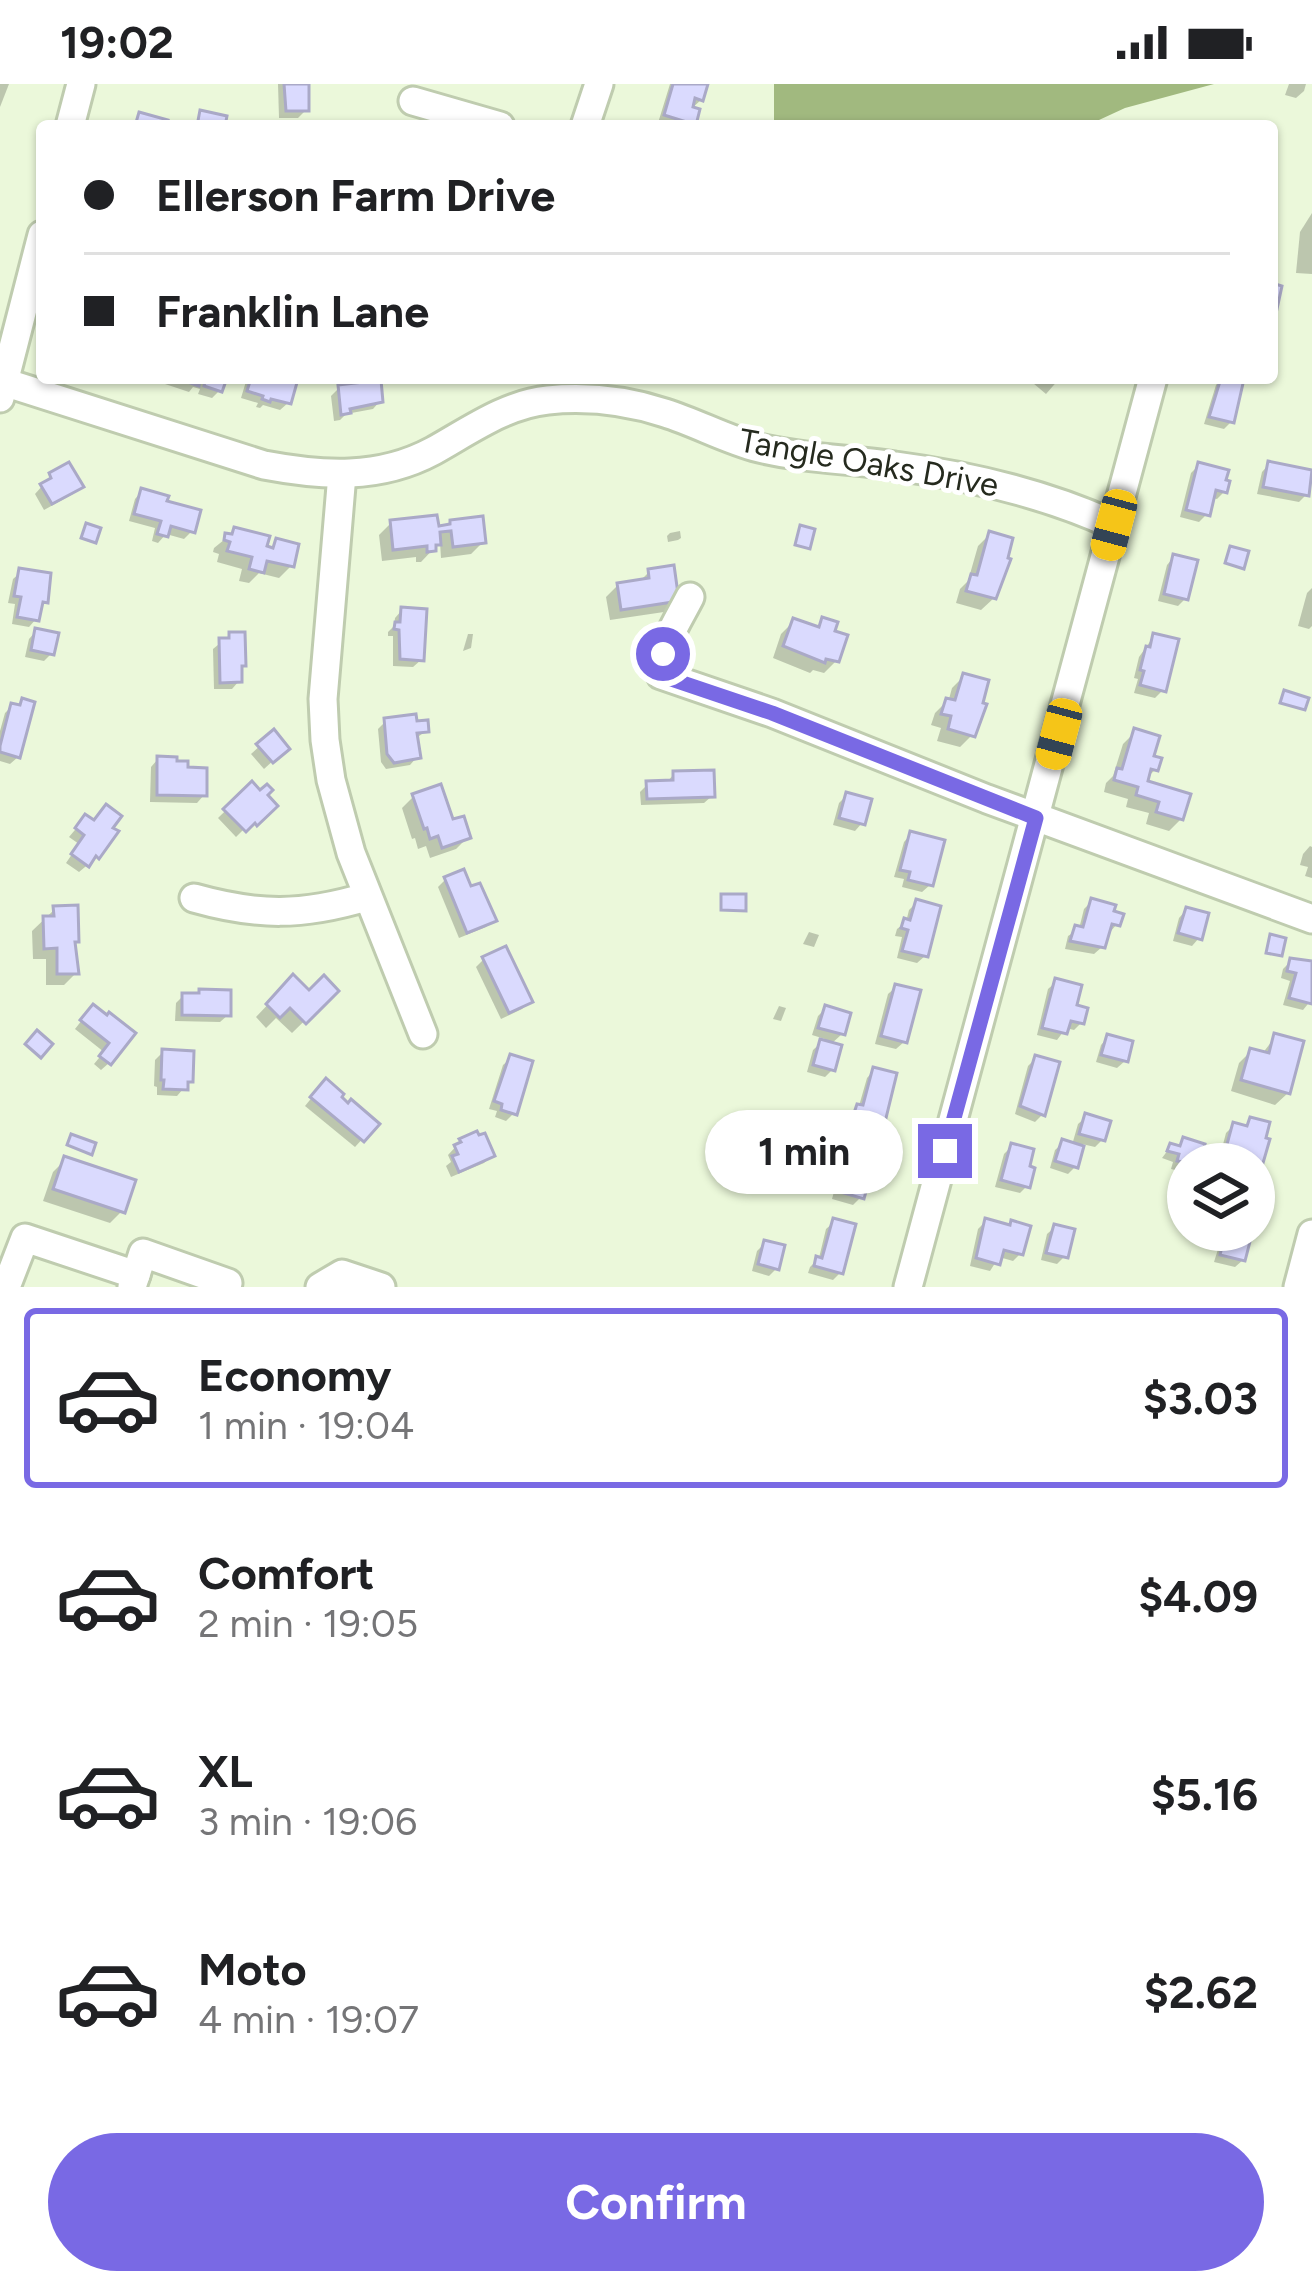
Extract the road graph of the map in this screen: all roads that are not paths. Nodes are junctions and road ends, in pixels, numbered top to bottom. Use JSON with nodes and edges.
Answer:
{"nodes":[{"id":1,"x":80,"y":84,"type":"edge"},
{"id":2,"x":599,"y":84,"type":"edge"},
{"id":3,"x":413,"y":100,"type":"dead end"},
{"id":4,"x":71,"y":120,"type":"edge"},
{"id":5,"x":480,"y":120,"type":"edge"},
{"id":6,"x":587,"y":120,"type":"edge"},
{"id":7,"x":36,"y":258,"type":"edge"},
{"id":8,"x":1151,"y":384,"type":"edge"},
{"id":9,"x":2,"y":390,"type":"edge"},
{"id":10,"x":520,"y":391,"type":"edge"},
{"id":11,"x":342,"y":474,"type":"junction"},
{"id":12,"x":1114,"y":525,"type":"junction"},
{"id":13,"x":690,"y":597,"type":"dead end"},
{"id":14,"x":1036,"y":818,"type":"junction"},
{"id":15,"x":366,"y":897,"type":"junction"},
{"id":16,"x":194,"y":898,"type":"dead end"},
{"id":17,"x":1312,"y":919,"type":"edge"},
{"id":18,"x":423,"y":1034,"type":"dead end"},
{"id":19,"x":1312,"y":1234,"type":"edge"},
{"id":20,"x":134,"y":1281,"type":"edge"},
{"id":21,"x":233,"y":1286,"type":"edge"},
{"id":22,"x":6,"y":1287,"type":"edge"},
{"id":23,"x":320,"y":1287,"type":"edge"},
{"id":24,"x":382,"y":1287,"type":"edge"},
{"id":25,"x":908,"y":1287,"type":"edge"},
{"id":26,"x":1298,"y":1287,"type":"edge"}],
"edges":[{"from":1,"to":4,"type":"street"},
{"from":2,"to":6,"type":"street"},
{"from":3,"to":5,"type":"street"},
{"from":7,"to":9,"type":"street"},
{"from":8,"to":12,"type":"street"},
{"from":9,"to":11,"type":"street","name":"Tangle Oaks Drive"},
{"from":10,"to":11,"type":"street","name":"Tangle Oaks Drive"},
{"from":10,"to":12,"type":"street","name":"Tangle Oaks Drive"},
{"from":11,"to":15,"type":"street"},
{"from":12,"to":14,"type":"street"},
{"from":13,"to":14,"type":"street"},
{"from":14,"to":17,"type":"street"},
{"from":14,"to":25,"type":"street"},
{"from":15,"to":16,"type":"street"},
{"from":15,"to":18,"type":"street"},
{"from":19,"to":26,"type":"street"},
{"from":20,"to":21,"type":"street"},
{"from":20,"to":22,"type":"street"},
{"from":23,"to":24,"type":"street"}]}
